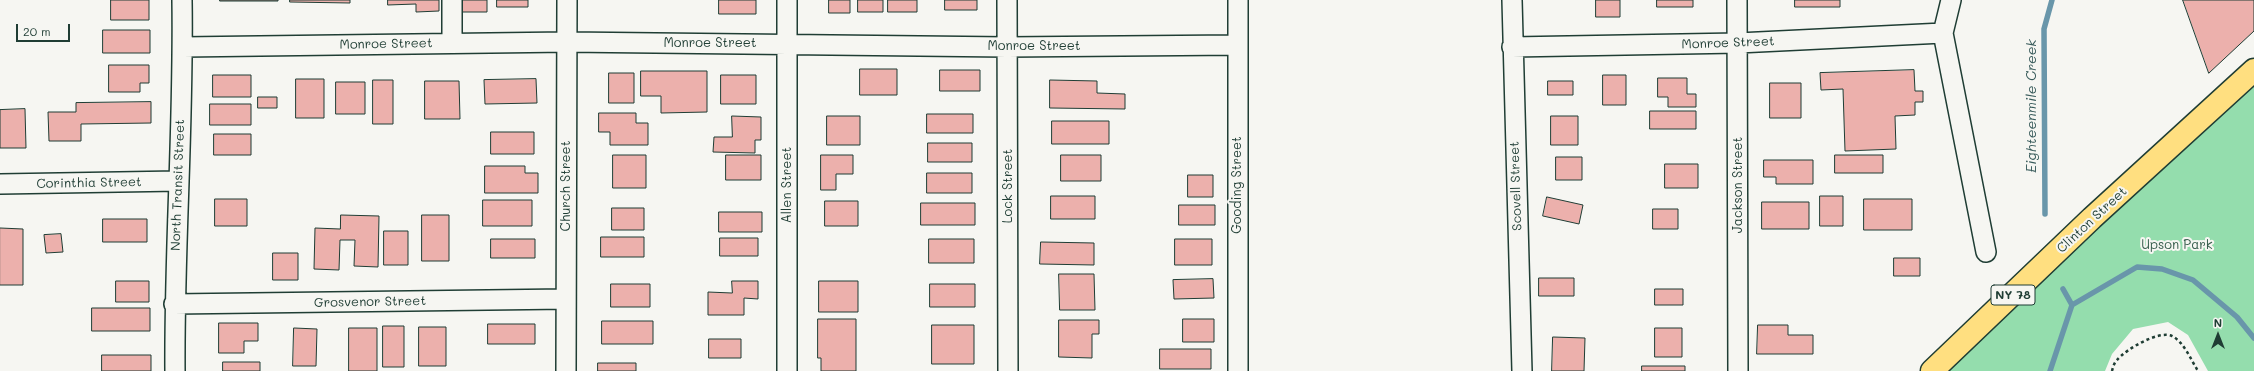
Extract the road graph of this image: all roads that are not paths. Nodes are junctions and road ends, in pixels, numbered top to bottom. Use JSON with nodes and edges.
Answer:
{"nodes":[{"id":1,"x":182,"y":0,"type":"edge"},
{"id":2,"x":452,"y":0,"type":"edge"},
{"id":3,"x":567,"y":0,"type":"edge"},
{"id":4,"x":787,"y":0,"type":"edge"},
{"id":5,"x":1007,"y":0,"type":"edge"},
{"id":6,"x":1238,"y":0,"type":"edge"},
{"id":7,"x":1512,"y":0,"type":"edge"},
{"id":8,"x":1737,"y":0,"type":"edge"},
{"id":9,"x":1951,"y":0,"type":"edge"},
{"id":10,"x":1943,"y":33,"type":"junction"},
{"id":11,"x":567,"y":42,"type":"junction"},
{"id":12,"x":452,"y":43,"type":"junction"},
{"id":13,"x":787,"y":43,"type":"junction"},
{"id":14,"x":1738,"y":43,"type":"junction"},
{"id":15,"x":1237,"y":46,"type":"junction"},
{"id":16,"x":183,"y":47,"type":"junction"},
{"id":17,"x":1007,"y":47,"type":"junction"},
{"id":18,"x":1512,"y":47,"type":"junction"},
{"id":19,"x":2254,"y":70,"type":"edge"},
{"id":20,"x":178,"y":181,"type":"junction"},
{"id":21,"x":0,"y":184,"type":"edge"},
{"id":22,"x":1986,"y":252,"type":"dead end"},
{"id":23,"x":566,"y":299,"type":"junction"},
{"id":24,"x":174,"y":304,"type":"junction"},
{"id":25,"x":175,"y":371,"type":"edge"},
{"id":26,"x":566,"y":371,"type":"edge"},
{"id":27,"x":787,"y":371,"type":"edge"},
{"id":28,"x":1008,"y":371,"type":"edge"},
{"id":29,"x":1238,"y":371,"type":"edge"},
{"id":30,"x":1522,"y":371,"type":"edge"},
{"id":31,"x":1738,"y":371,"type":"edge"},
{"id":32,"x":1932,"y":371,"type":"edge"}],
"edges":[{"from":1,"to":16,"type":"street","name":"North Transit Street"},
{"from":2,"to":12,"type":"street"},
{"from":3,"to":11,"type":"street","name":"Church Street"},
{"from":4,"to":13,"type":"street","name":"Allen Street"},
{"from":5,"to":17,"type":"street","name":"Lock Street"},
{"from":6,"to":15,"type":"street","name":"Gooding Street"},
{"from":7,"to":18,"type":"street","name":"Scovell Street"},
{"from":8,"to":14,"type":"street","name":"Jackson Street"},
{"from":9,"to":10,"type":"street"},
{"from":10,"to":14,"type":"street","name":"Monroe Street"},
{"from":10,"to":22,"type":"street"},
{"from":11,"to":12,"type":"street","name":"Monroe Street"},
{"from":11,"to":13,"type":"street","name":"Monroe Street"},
{"from":11,"to":23,"type":"street","name":"Church Street"},
{"from":12,"to":16,"type":"street","name":"Monroe Street"},
{"from":13,"to":17,"type":"street","name":"Monroe Street"},
{"from":13,"to":27,"type":"street","name":"Allen Street"},
{"from":14,"to":18,"type":"street","name":"Monroe Street"},
{"from":14,"to":31,"type":"street","name":"Jackson Street"},
{"from":15,"to":17,"type":"street","name":"Monroe Street"},
{"from":15,"to":29,"type":"street","name":"Gooding Street"},
{"from":16,"to":20,"type":"street","name":"North Transit Street"},
{"from":17,"to":28,"type":"street","name":"Lock Street"},
{"from":18,"to":30,"type":"street","name":"Scovell Street"},
{"from":19,"to":32,"type":"main road","name":"Clinton Street","number":"NY 78"},
{"from":20,"to":21,"type":"street","name":"Corinthia Street"},
{"from":20,"to":24,"type":"street","name":"North Transit Street"},
{"from":23,"to":24,"type":"street","name":"Grosvenor Street"},
{"from":23,"to":26,"type":"street","name":"Church Street"},
{"from":24,"to":25,"type":"street","name":"North Transit Street"}]}
